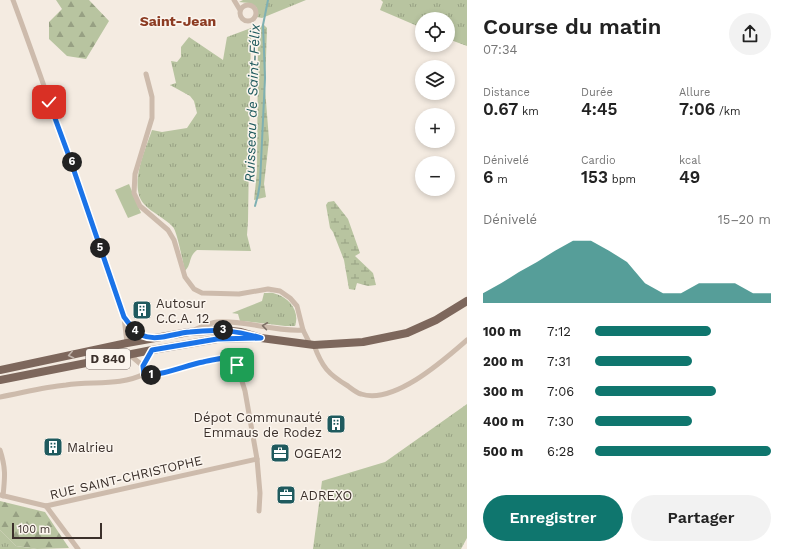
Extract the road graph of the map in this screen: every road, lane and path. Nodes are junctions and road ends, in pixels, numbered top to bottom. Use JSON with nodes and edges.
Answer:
{"nodes":[{"id":1,"x":13,"y":0,"type":"edge"},
{"id":2,"x":234,"y":0,"type":"edge"},
{"id":3,"x":240,"y":10,"type":"dead end"},
{"id":4,"x":146,"y":74,"type":"dead end"},
{"id":5,"x":467,"y":301,"type":"edge"},
{"id":6,"x":124,"y":317,"type":"junction"},
{"id":7,"x":303,"y":330,"type":"junction"},
{"id":8,"x":189,"y":332,"type":"junction"},
{"id":9,"x":152,"y":338,"type":"junction"},
{"id":10,"x":261,"y":338,"type":"junction"},
{"id":11,"x":467,"y":340,"type":"edge"},
{"id":12,"x":127,"y":343,"type":"junction"},
{"id":13,"x":312,"y":345,"type":"junction"},
{"id":14,"x":152,"y":350,"type":"junction"},
{"id":15,"x":130,"y":354,"type":"junction"},
{"id":16,"x":143,"y":366,"type":"junction"},
{"id":17,"x":0,"y":370,"type":"edge"},
{"id":18,"x":144,"y":374,"type":"junction"},
{"id":19,"x":0,"y":380,"type":"edge"},
{"id":20,"x":0,"y":397,"type":"edge"},
{"id":21,"x":0,"y":450,"type":"edge"},
{"id":22,"x":257,"y":459,"type":"junction"},
{"id":23,"x":2,"y":496,"type":"edge"},
{"id":24,"x":46,"y":506,"type":"junction"},
{"id":25,"x":259,"y":511,"type":"dead end"},
{"id":26,"x":78,"y":549,"type":"edge"}],
"edges":[{"from":1,"to":6,"type":"street"},
{"from":2,"to":3,"type":"street"},
{"from":4,"to":7,"type":"street"},
{"from":5,"to":13,"type":"main road","number":"D 840"},
{"from":6,"to":9,"type":"street"},
{"from":6,"to":12,"type":"street"},
{"from":7,"to":8,"type":"street","one_way":true},
{"from":7,"to":13,"type":"street"},
{"from":8,"to":9,"type":"main road","number":"D 840"},
{"from":8,"to":10,"type":"main road","number":"D 840"},
{"from":9,"to":12,"type":"main road","number":"D 840"},
{"from":10,"to":13,"type":"main road","number":"D 840"},
{"from":10,"to":14,"type":"main road","number":"D 840"},
{"from":11,"to":13,"type":"street"},
{"from":12,"to":17,"type":"main road","number":"D 840","one_way":true},
{"from":14,"to":15,"type":"main road","number":"D 840"},
{"from":14,"to":16,"type":"street"},
{"from":15,"to":16,"type":"street"},
{"from":15,"to":19,"type":"main road","number":"D 840"},
{"from":16,"to":18,"type":"street"},
{"from":18,"to":20,"type":"street"},
{"from":18,"to":22,"type":"street"},
{"from":21,"to":23,"type":"street"},
{"from":22,"to":24,"type":"street","name":"RUE SAINT-CHRISTOPHE"},
{"from":22,"to":25,"type":"street"},
{"from":23,"to":24,"type":"street","name":"RUE SAINT-CHRISTOPHE"},
{"from":24,"to":26,"type":"street"}]}
